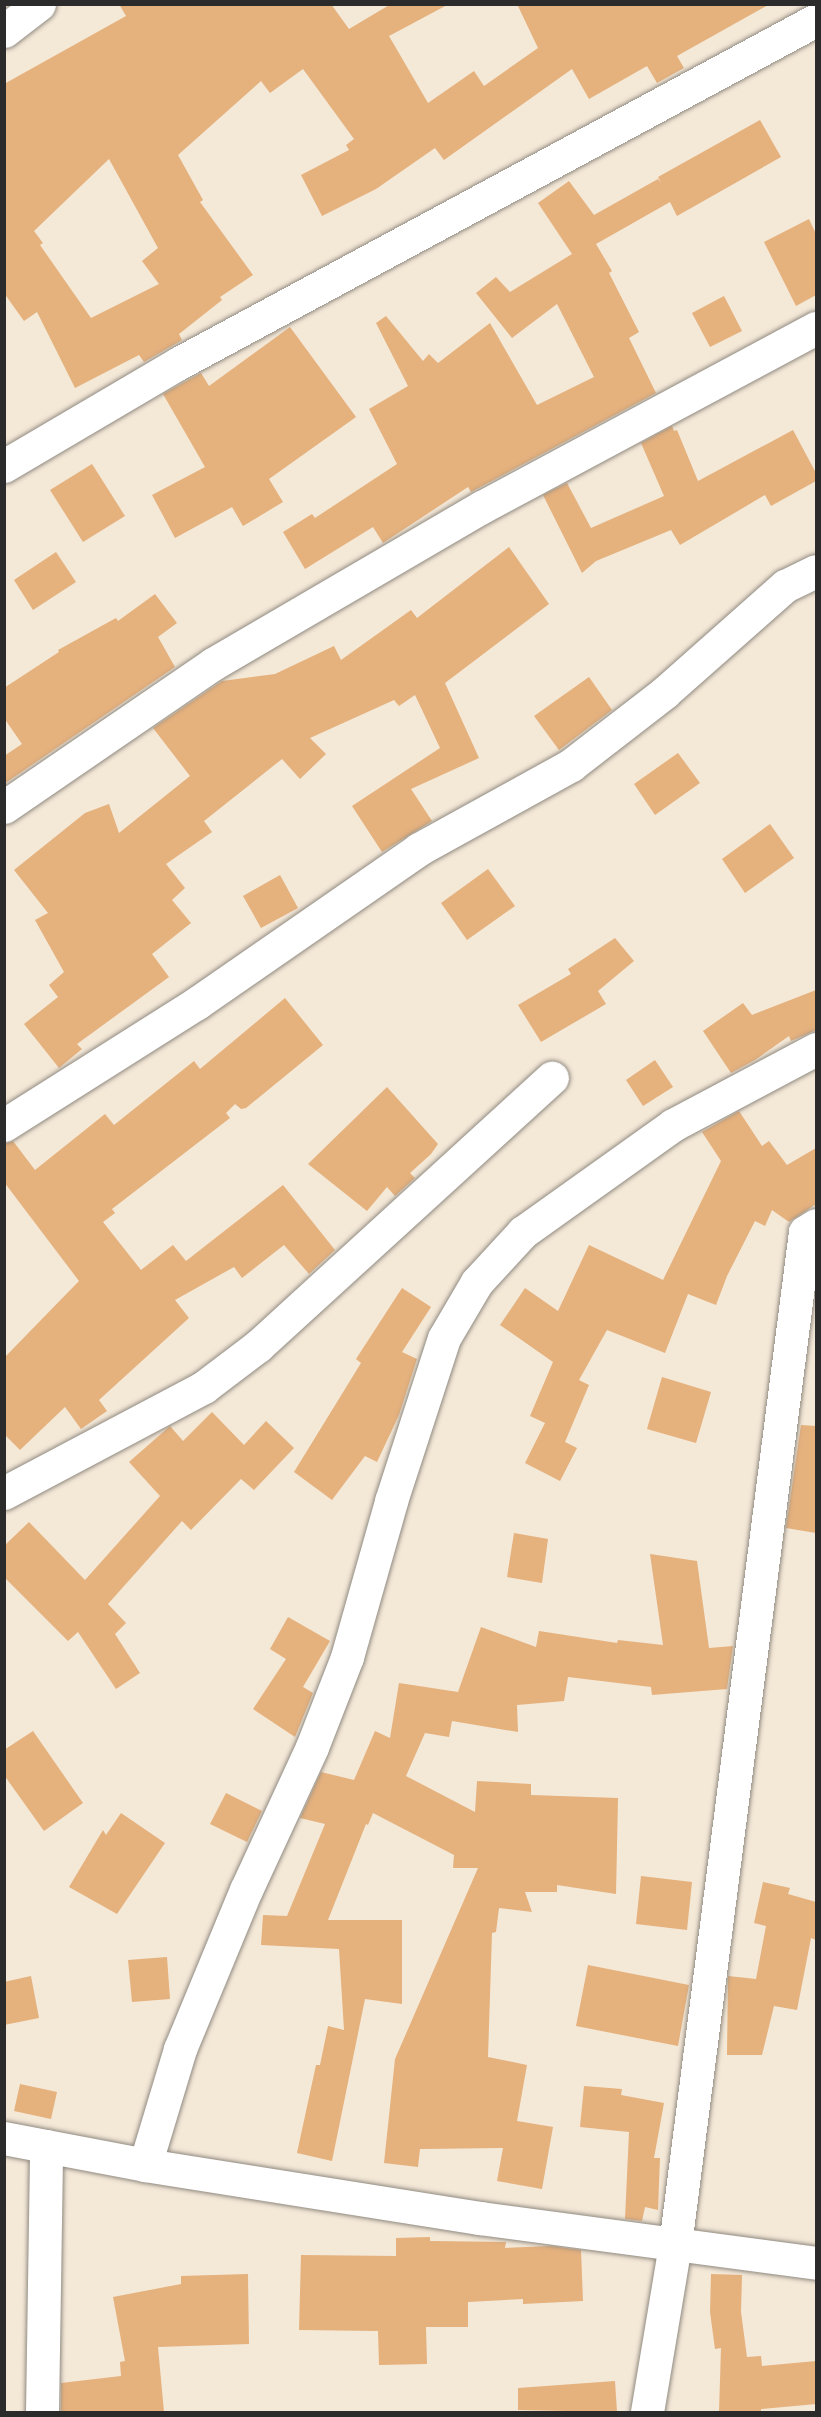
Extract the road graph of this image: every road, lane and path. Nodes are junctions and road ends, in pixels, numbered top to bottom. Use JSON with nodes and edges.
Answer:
{"nodes":[{"id":1,"x":39,"y":4,"type":"edge"},
{"id":2,"x":816,"y":20,"type":"edge"},
{"id":3,"x":4,"y":31,"type":"edge"},
{"id":4,"x":816,"y":328,"type":"edge"},
{"id":5,"x":4,"y":466,"type":"edge"},
{"id":6,"x":816,"y":571,"type":"edge"},
{"id":7,"x":4,"y":807,"type":"edge"},
{"id":8,"x":816,"y":1049,"type":"edge"},
{"id":9,"x":552,"y":1078,"type":"dead end"},
{"id":10,"x":4,"y":1125,"type":"edge"},
{"id":11,"x":816,"y":1225,"type":"edge"},
{"id":12,"x":4,"y":1493,"type":"edge"},
{"id":13,"x":4,"y":2138,"type":"edge"},
{"id":14,"x":46,"y":2146,"type":"junction"},
{"id":15,"x":145,"y":2164,"type":"junction"},
{"id":16,"x":675,"y":2245,"type":"junction"},
{"id":17,"x":816,"y":2263,"type":"edge"},
{"id":18,"x":42,"y":2412,"type":"edge"},
{"id":19,"x":647,"y":2412,"type":"edge"}],
"edges":[{"from":1,"to":3,"type":"street"},
{"from":2,"to":5,"type":"street"},
{"from":4,"to":7,"type":"street"},
{"from":6,"to":10,"type":"street"},
{"from":8,"to":15,"type":"street"},
{"from":9,"to":12,"type":"street"},
{"from":11,"to":16,"type":"street"},
{"from":13,"to":14,"type":"street"},
{"from":14,"to":15,"type":"street"},
{"from":14,"to":18,"type":"street"},
{"from":15,"to":16,"type":"street"},
{"from":16,"to":17,"type":"street"},
{"from":16,"to":19,"type":"street"}]}
